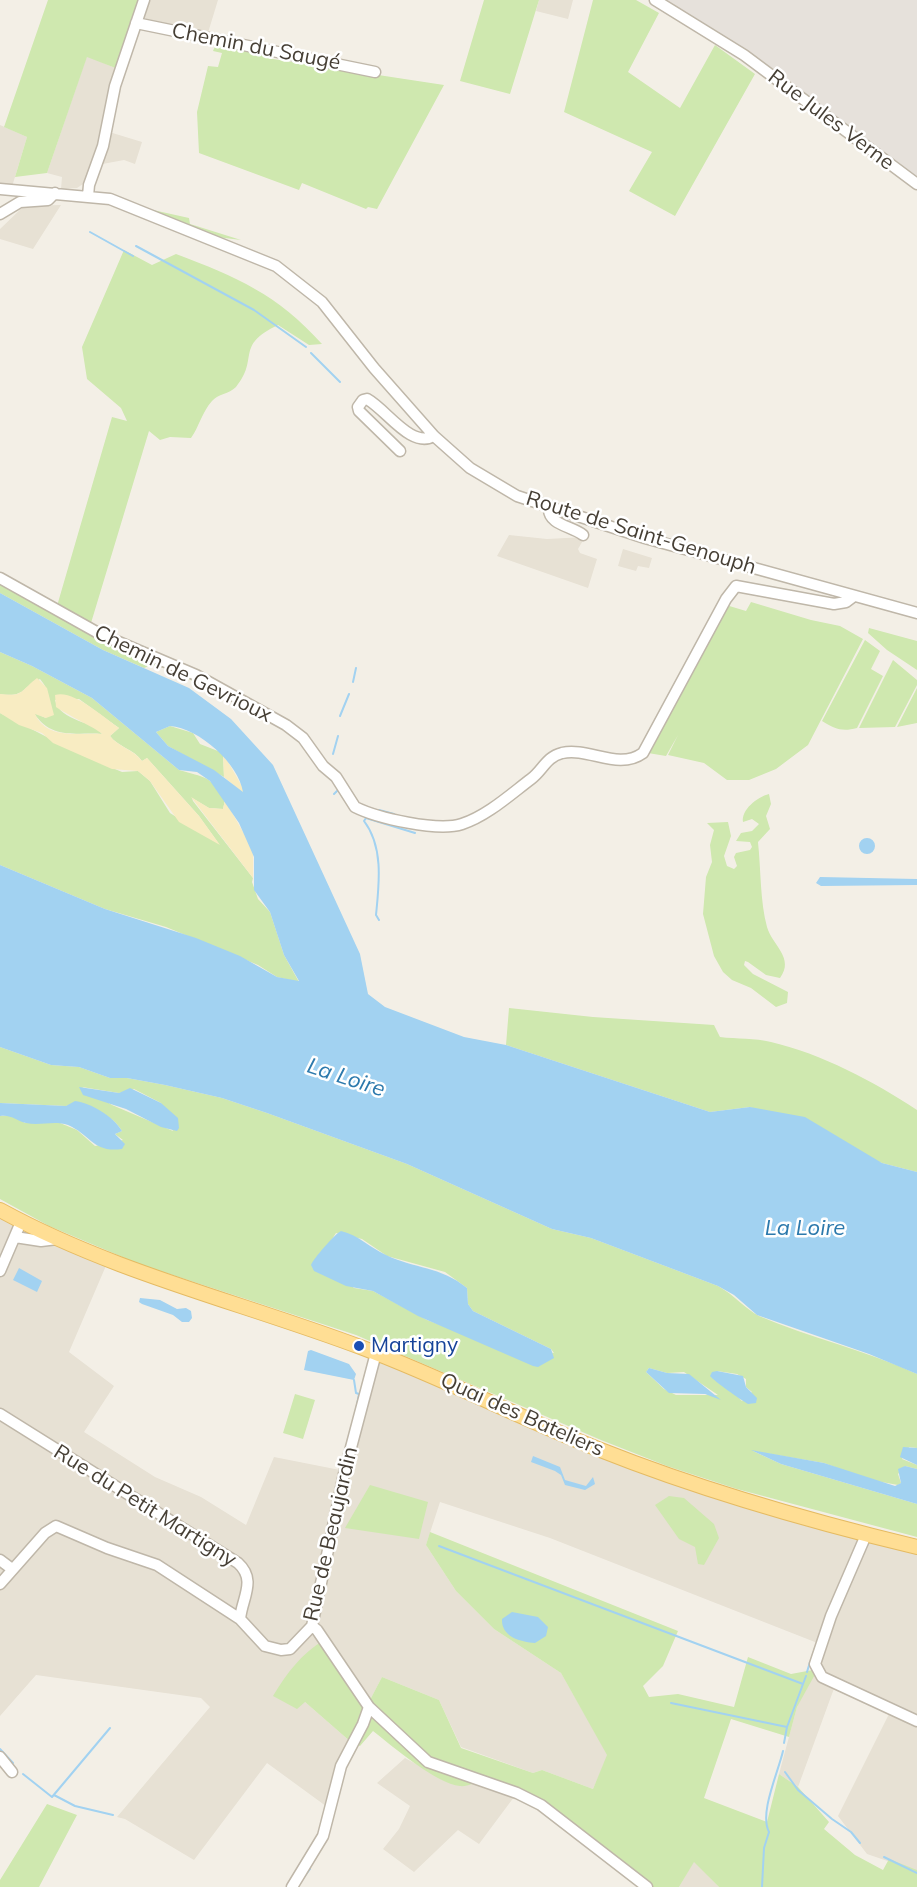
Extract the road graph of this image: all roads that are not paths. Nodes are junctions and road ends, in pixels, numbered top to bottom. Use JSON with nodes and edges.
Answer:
{"nodes":[{"id":1,"x":144,"y":0,"type":"edge"},
{"id":2,"x":655,"y":0,"type":"edge"},
{"id":3,"x":136,"y":23,"type":"junction"},
{"id":4,"x":375,"y":72,"type":"dead end"},
{"id":5,"x":917,"y":184,"type":"edge"},
{"id":6,"x":0,"y":189,"type":"edge"},
{"id":7,"x":55,"y":193,"type":"junction"},
{"id":8,"x":88,"y":196,"type":"junction"},
{"id":9,"x":0,"y":214,"type":"edge"},
{"id":10,"x":434,"y":436,"type":"junction"},
{"id":11,"x":400,"y":451,"type":"dead end"},
{"id":12,"x":549,"y":508,"type":"junction"},
{"id":13,"x":583,"y":535,"type":"dead end"},
{"id":14,"x":0,"y":578,"type":"edge"},
{"id":15,"x":854,"y":596,"type":"junction"},
{"id":16,"x":917,"y":613,"type":"edge"},
{"id":17,"x":0,"y":1210,"type":"edge"},
{"id":18,"x":21,"y":1222,"type":"junction"},
{"id":19,"x":15,"y":1237,"type":"junction"},
{"id":20,"x":57,"y":1239,"type":"junction"},
{"id":21,"x":0,"y":1271,"type":"edge"},
{"id":22,"x":376,"y":1353,"type":"junction"},
{"id":23,"x":0,"y":1414,"type":"edge"},
{"id":24,"x":866,"y":1534,"type":"junction"},
{"id":25,"x":917,"y":1547,"type":"edge"},
{"id":26,"x":0,"y":1560,"type":"edge"},
{"id":27,"x":12,"y":1569,"type":"junction"},
{"id":28,"x":0,"y":1584,"type":"edge"},
{"id":29,"x":240,"y":1619,"type":"junction"},
{"id":30,"x":312,"y":1626,"type":"junction"},
{"id":31,"x":369,"y":1707,"type":"junction"},
{"id":32,"x":917,"y":1721,"type":"edge"},
{"id":33,"x":0,"y":1757,"type":"edge"},
{"id":34,"x":12,"y":1772,"type":"dead end"},
{"id":35,"x":292,"y":1887,"type":"edge"},
{"id":36,"x":647,"y":1887,"type":"edge"}],
"edges":[{"from":1,"to":3,"type":"street"},
{"from":2,"to":5,"type":"street","name":"Rue Jules Verne"},
{"from":3,"to":4,"type":"street","name":"Chemin du Saugé"},
{"from":3,"to":8,"type":"street"},
{"from":6,"to":7,"type":"street","name":"Route de Saint-Genouph"},
{"from":7,"to":8,"type":"street","name":"Route de Saint-Genouph"},
{"from":7,"to":9,"type":"street"},
{"from":8,"to":10,"type":"street","name":"Route de Saint-Genouph"},
{"from":10,"to":11,"type":"street"},
{"from":10,"to":12,"type":"street","name":"Route de Saint-Genouph"},
{"from":12,"to":13,"type":"street"},
{"from":12,"to":15,"type":"street","name":"Route de Saint-Genouph"},
{"from":14,"to":15,"type":"street","name":"Chemin de Gevrioux"},
{"from":15,"to":16,"type":"street","name":"Route de Saint-Genouph"},
{"from":17,"to":18,"type":"main road","name":"Quai des Bateliers"},
{"from":18,"to":19,"type":"street"},
{"from":18,"to":20,"type":"main road","name":"Quai des Bateliers"},
{"from":19,"to":20,"type":"street"},
{"from":19,"to":21,"type":"street"},
{"from":20,"to":22,"type":"main road","name":"Quai des Bateliers"},
{"from":22,"to":24,"type":"main road","name":"Quai des Bateliers"},
{"from":22,"to":30,"type":"street","name":"Rue de Beaujardin"},
{"from":23,"to":29,"type":"street","name":"Rue du Petit Martigny"},
{"from":24,"to":25,"type":"main road","name":"Quai des Bateliers"},
{"from":24,"to":32,"type":"street"},
{"from":26,"to":27,"type":"street"},
{"from":27,"to":28,"type":"street","name":"Rue du Petit Martigny"},
{"from":27,"to":29,"type":"street","name":"Rue du Petit Martigny"},
{"from":29,"to":30,"type":"street","name":"Rue de Beaujardin"},
{"from":30,"to":31,"type":"street"},
{"from":31,"to":35,"type":"street"},
{"from":31,"to":36,"type":"street"},
{"from":33,"to":34,"type":"street"}]}
